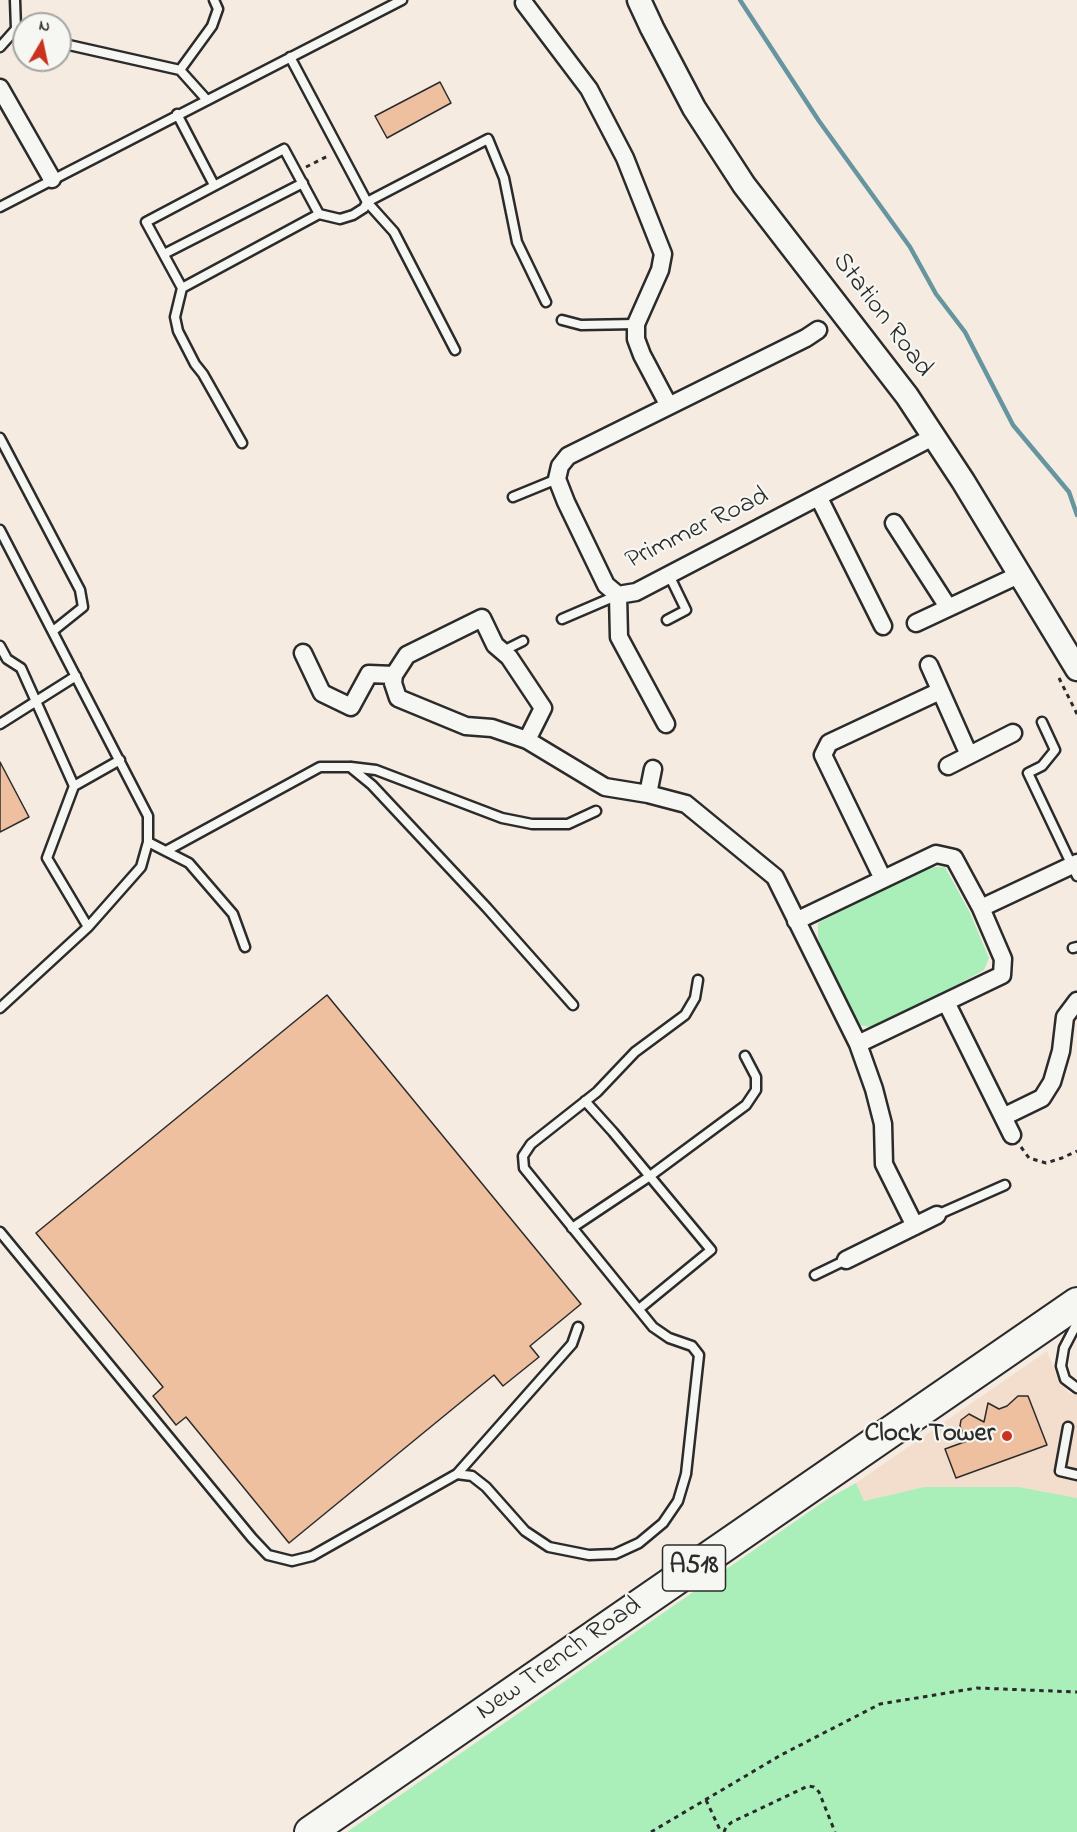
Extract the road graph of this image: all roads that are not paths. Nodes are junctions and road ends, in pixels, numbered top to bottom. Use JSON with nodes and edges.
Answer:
{"nodes":[{"id":1,"x":214,"y":0,"type":"edge"},
{"id":2,"x":402,"y":0,"type":"edge"},
{"id":3,"x":639,"y":0,"type":"edge"},
{"id":4,"x":524,"y":3,"type":"dead end"},
{"id":5,"x":12,"y":37,"type":"edge"},
{"id":6,"x":72,"y":46,"type":"edge"},
{"id":7,"x":0,"y":47,"type":"edge"},
{"id":8,"x":290,"y":57,"type":"junction"},
{"id":9,"x":180,"y":70,"type":"junction"},
{"id":10,"x":0,"y":88,"type":"edge"},
{"id":11,"x":206,"y":99,"type":"junction"},
{"id":12,"x":177,"y":114,"type":"junction"},
{"id":13,"x":52,"y":179,"type":"junction"},
{"id":14,"x":303,"y":183,"type":"junction"},
{"id":15,"x":214,"y":185,"type":"junction"},
{"id":16,"x":367,"y":202,"type":"junction"},
{"id":17,"x":0,"y":207,"type":"edge"},
{"id":18,"x":319,"y":214,"type":"junction"},
{"id":19,"x":164,"y":254,"type":"junction"},
{"id":20,"x":182,"y":288,"type":"junction"},
{"id":21,"x":546,"y":302,"type":"dead end"},
{"id":22,"x":562,"y":320,"type":"dead end"},
{"id":23,"x":636,"y":324,"type":"junction"},
{"id":24,"x":818,"y":330,"type":"dead end"},
{"id":25,"x":455,"y":350,"type":"dead end"},
{"id":26,"x":669,"y":406,"type":"junction"},
{"id":27,"x":933,"y":437,"type":"junction"},
{"id":28,"x":0,"y":438,"type":"edge"},
{"id":29,"x":242,"y":443,"type":"dead end"},
{"id":30,"x":557,"y":479,"type":"junction"},
{"id":31,"x":513,"y":497,"type":"dead end"},
{"id":32,"x":819,"y":498,"type":"junction"},
{"id":33,"x":894,"y":523,"type":"dead end"},
{"id":34,"x":0,"y":530,"type":"edge"},
{"id":35,"x":1019,"y":572,"type":"junction"},
{"id":36,"x":669,"y":575,"type":"junction"},
{"id":37,"x":618,"y":595,"type":"junction"},
{"id":38,"x":948,"y":607,"type":"junction"},
{"id":39,"x":562,"y":619,"type":"dead end"},
{"id":40,"x":667,"y":620,"type":"dead end"},
{"id":41,"x":916,"y":623,"type":"dead end"},
{"id":42,"x":883,"y":626,"type":"dead end"},
{"id":43,"x":53,"y":631,"type":"junction"},
{"id":44,"x":523,"y":641,"type":"dead end"},
{"id":45,"x":0,"y":646,"type":"edge"},
{"id":46,"x":502,"y":651,"type":"junction"},
{"id":47,"x":303,"y":653,"type":"dead end"},
{"id":48,"x":929,"y":665,"type":"dead end"},
{"id":49,"x":1077,"y":669,"type":"edge"},
{"id":50,"x":394,"y":675,"type":"junction"},
{"id":51,"x":76,"y":676,"type":"junction"},
{"id":52,"x":940,"y":691,"type":"junction"},
{"id":53,"x":36,"y":701,"type":"junction"},
{"id":54,"x":1042,"y":722,"type":"dead end"},
{"id":55,"x":0,"y":724,"type":"edge"},
{"id":56,"x":666,"y":724,"type":"dead end"},
{"id":57,"x":1013,"y":733,"type":"dead end"},
{"id":58,"x":527,"y":740,"type":"junction"},
{"id":59,"x":969,"y":755,"type":"junction"},
{"id":60,"x":120,"y":760,"type":"junction"},
{"id":61,"x":948,"y":766,"type":"dead end"},
{"id":62,"x":350,"y":767,"type":"junction"},
{"id":63,"x":653,"y":769,"type":"dead end"},
{"id":64,"x":74,"y":786,"type":"junction"},
{"id":65,"x":648,"y":794,"type":"junction"},
{"id":66,"x":596,"y":811,"type":"dead end"},
{"id":67,"x":148,"y":842,"type":"junction"},
{"id":68,"x":166,"y":851,"type":"junction"},
{"id":69,"x":1075,"y":868,"type":"edge"},
{"id":70,"x":883,"y":879,"type":"junction"},
{"id":71,"x":981,"y":908,"type":"junction"},
{"id":72,"x":796,"y":921,"type":"junction"},
{"id":73,"x":88,"y":927,"type":"junction"},
{"id":74,"x":245,"y":947,"type":"dead end"},
{"id":75,"x":698,"y":980,"type":"dead end"},
{"id":76,"x":1077,"y":1001,"type":"edge"},
{"id":77,"x":946,"y":1002,"type":"junction"},
{"id":78,"x":573,"y":1005,"type":"dead end"},
{"id":79,"x":0,"y":1008,"type":"edge"},
{"id":80,"x":858,"y":1044,"type":"junction"},
{"id":81,"x":745,"y":1056,"type":"dead end"},
{"id":82,"x":585,"y":1101,"type":"junction"},
{"id":83,"x":1004,"y":1117,"type":"junction"},
{"id":84,"x":1012,"y":1135,"type":"road end"},
{"id":85,"x":650,"y":1176,"type":"junction"},
{"id":86,"x":1005,"y":1185,"type":"dead end"},
{"id":87,"x":937,"y":1215,"type":"joint"},
{"id":88,"x":915,"y":1226,"type":"junction"},
{"id":89,"x":572,"y":1228,"type":"junction"},
{"id":90,"x":0,"y":1232,"type":"edge"},
{"id":91,"x":846,"y":1260,"type":"joint"},
{"id":92,"x":815,"y":1275,"type":"dead end"},
{"id":93,"x":1077,"y":1303,"type":"edge"},
{"id":94,"x":639,"y":1309,"type":"junction"},
{"id":95,"x":1077,"y":1323,"type":"edge"},
{"id":96,"x":578,"y":1327,"type":"dead end"},
{"id":97,"x":1077,"y":1388,"type":"edge"},
{"id":98,"x":1068,"y":1427,"type":"dead end"},
{"id":99,"x":457,"y":1474,"type":"junction"},
{"id":100,"x":1077,"y":1475,"type":"edge"},
{"id":101,"x":310,"y":1832,"type":"edge"}],
"edges":[{"from":1,"to":9,"type":"lane"},
{"from":2,"to":8,"type":"lane"},
{"from":3,"to":27,"type":"street","name":"Station Road"},
{"from":4,"to":23,"type":"street"},
{"from":5,"to":7,"type":"lane"},
{"from":6,"to":9,"type":"lane"},
{"from":8,"to":11,"type":"lane"},
{"from":8,"to":16,"type":"lane"},
{"from":9,"to":11,"type":"lane"},
{"from":10,"to":13,"type":"street"},
{"from":11,"to":12,"type":"lane"},
{"from":12,"to":13,"type":"lane"},
{"from":12,"to":15,"type":"lane"},
{"from":13,"to":17,"type":"lane"},
{"from":14,"to":15,"type":"lane"},
{"from":14,"to":18,"type":"lane"},
{"from":14,"to":19,"type":"lane"},
{"from":15,"to":19,"type":"lane"},
{"from":16,"to":18,"type":"lane"},
{"from":16,"to":21,"type":"lane"},
{"from":16,"to":25,"type":"lane"},
{"from":18,"to":20,"type":"lane"},
{"from":19,"to":20,"type":"lane"},
{"from":20,"to":29,"type":"lane"},
{"from":22,"to":23,"type":"lane"},
{"from":23,"to":26,"type":"street"},
{"from":24,"to":26,"type":"street"},
{"from":26,"to":30,"type":"street"},
{"from":27,"to":32,"type":"street","name":"Primmer Road"},
{"from":27,"to":35,"type":"street","name":"Station Road"},
{"from":28,"to":43,"type":"lane"},
{"from":30,"to":31,"type":"lane"},
{"from":30,"to":37,"type":"street","name":"Primmer Road"},
{"from":32,"to":36,"type":"street","name":"Primmer Road"},
{"from":32,"to":42,"type":"street"},
{"from":33,"to":38,"type":"street"},
{"from":34,"to":43,"type":"lane"},
{"from":35,"to":38,"type":"street"},
{"from":35,"to":49,"type":"street","name":"Station Road"},
{"from":36,"to":37,"type":"street","name":"Primmer Road"},
{"from":36,"to":40,"type":"lane"},
{"from":37,"to":39,"type":"lane"},
{"from":37,"to":56,"type":"street"},
{"from":38,"to":41,"type":"street"},
{"from":43,"to":51,"type":"lane"},
{"from":44,"to":46,"type":"lane"},
{"from":45,"to":53,"type":"lane"},
{"from":46,"to":50,"type":"street"},
{"from":46,"to":58,"type":"street"},
{"from":47,"to":50,"type":"street"},
{"from":48,"to":52,"type":"street"},
{"from":50,"to":58,"type":"street"},
{"from":51,"to":53,"type":"lane"},
{"from":51,"to":60,"type":"lane"},
{"from":52,"to":59,"type":"street"},
{"from":52,"to":70,"type":"street"},
{"from":53,"to":55,"type":"lane"},
{"from":53,"to":64,"type":"lane"},
{"from":54,"to":69,"type":"lane"},
{"from":57,"to":59,"type":"street"},
{"from":58,"to":65,"type":"street"},
{"from":59,"to":61,"type":"street"},
{"from":60,"to":64,"type":"lane"},
{"from":60,"to":67,"type":"lane"},
{"from":62,"to":66,"type":"lane"},
{"from":62,"to":68,"type":"lane"},
{"from":62,"to":78,"type":"lane"},
{"from":63,"to":65,"type":"street"},
{"from":64,"to":73,"type":"lane"},
{"from":65,"to":72,"type":"street"},
{"from":67,"to":68,"type":"lane"},
{"from":67,"to":73,"type":"lane"},
{"from":68,"to":74,"type":"lane"},
{"from":69,"to":71,"type":"street"},
{"from":70,"to":71,"type":"street"},
{"from":70,"to":72,"type":"street"},
{"from":71,"to":77,"type":"street"},
{"from":72,"to":80,"type":"street"},
{"from":73,"to":79,"type":"lane"},
{"from":75,"to":82,"type":"lane"},
{"from":76,"to":83,"type":"street"},
{"from":77,"to":80,"type":"street"},
{"from":77,"to":83,"type":"street"},
{"from":80,"to":88,"type":"street"},
{"from":81,"to":85,"type":"lane"},
{"from":82,"to":85,"type":"lane"},
{"from":82,"to":89,"type":"lane"},
{"from":83,"to":84,"type":"street"},
{"from":85,"to":89,"type":"lane"},
{"from":85,"to":94,"type":"lane"},
{"from":86,"to":87,"type":"lane"},
{"from":87,"to":88,"type":"street"},
{"from":88,"to":91,"type":"street"},
{"from":89,"to":94,"type":"lane"},
{"from":90,"to":99,"type":"lane"},
{"from":91,"to":92,"type":"lane"},
{"from":93,"to":101,"type":"highway","name":"New Trench Road","number":"A518"},
{"from":94,"to":99,"type":"lane"},
{"from":95,"to":97,"type":"lane"},
{"from":96,"to":99,"type":"lane"},
{"from":98,"to":100,"type":"lane"}]}
